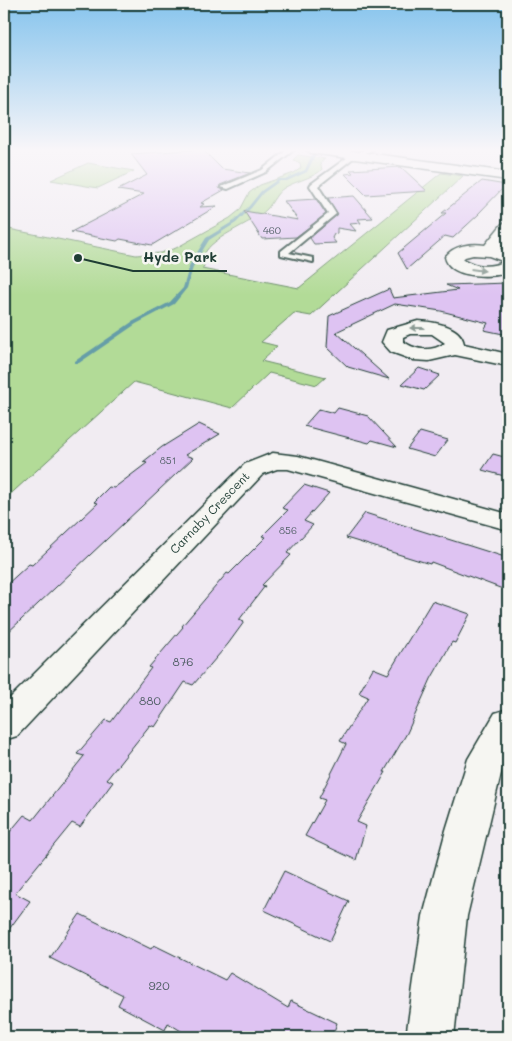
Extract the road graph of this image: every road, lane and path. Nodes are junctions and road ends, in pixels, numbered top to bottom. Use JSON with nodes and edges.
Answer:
{"nodes":[{"id":1,"x":321,"y":198,"type":"edge"},
{"id":2,"x":508,"y":227,"type":"edge"},
{"id":3,"x":489,"y":251,"type":"junction"},
{"id":4,"x":508,"y":258,"type":"edge"},
{"id":5,"x":310,"y":260,"type":"dead end"},
{"id":6,"x":508,"y":267,"type":"edge"},
{"id":7,"x":452,"y":348,"type":"dead end"},
{"id":8,"x":508,"y":360,"type":"edge"},
{"id":9,"x":508,"y":522,"type":"edge"},
{"id":10,"x":508,"y":723,"type":"edge"},
{"id":11,"x":4,"y":726,"type":"edge"},
{"id":12,"x":430,"y":1037,"type":"edge"}],
"edges":[{"from":1,"to":5,"type":"lane"},
{"from":2,"to":3,"type":"street"},
{"from":3,"to":4,"type":"street"},
{"from":3,"to":6,"type":"street","one_way":true},
{"from":7,"to":8,"type":"street"},
{"from":9,"to":11,"type":"street","name":"Carnaby Crescent"},
{"from":10,"to":12,"type":"street"}]}
